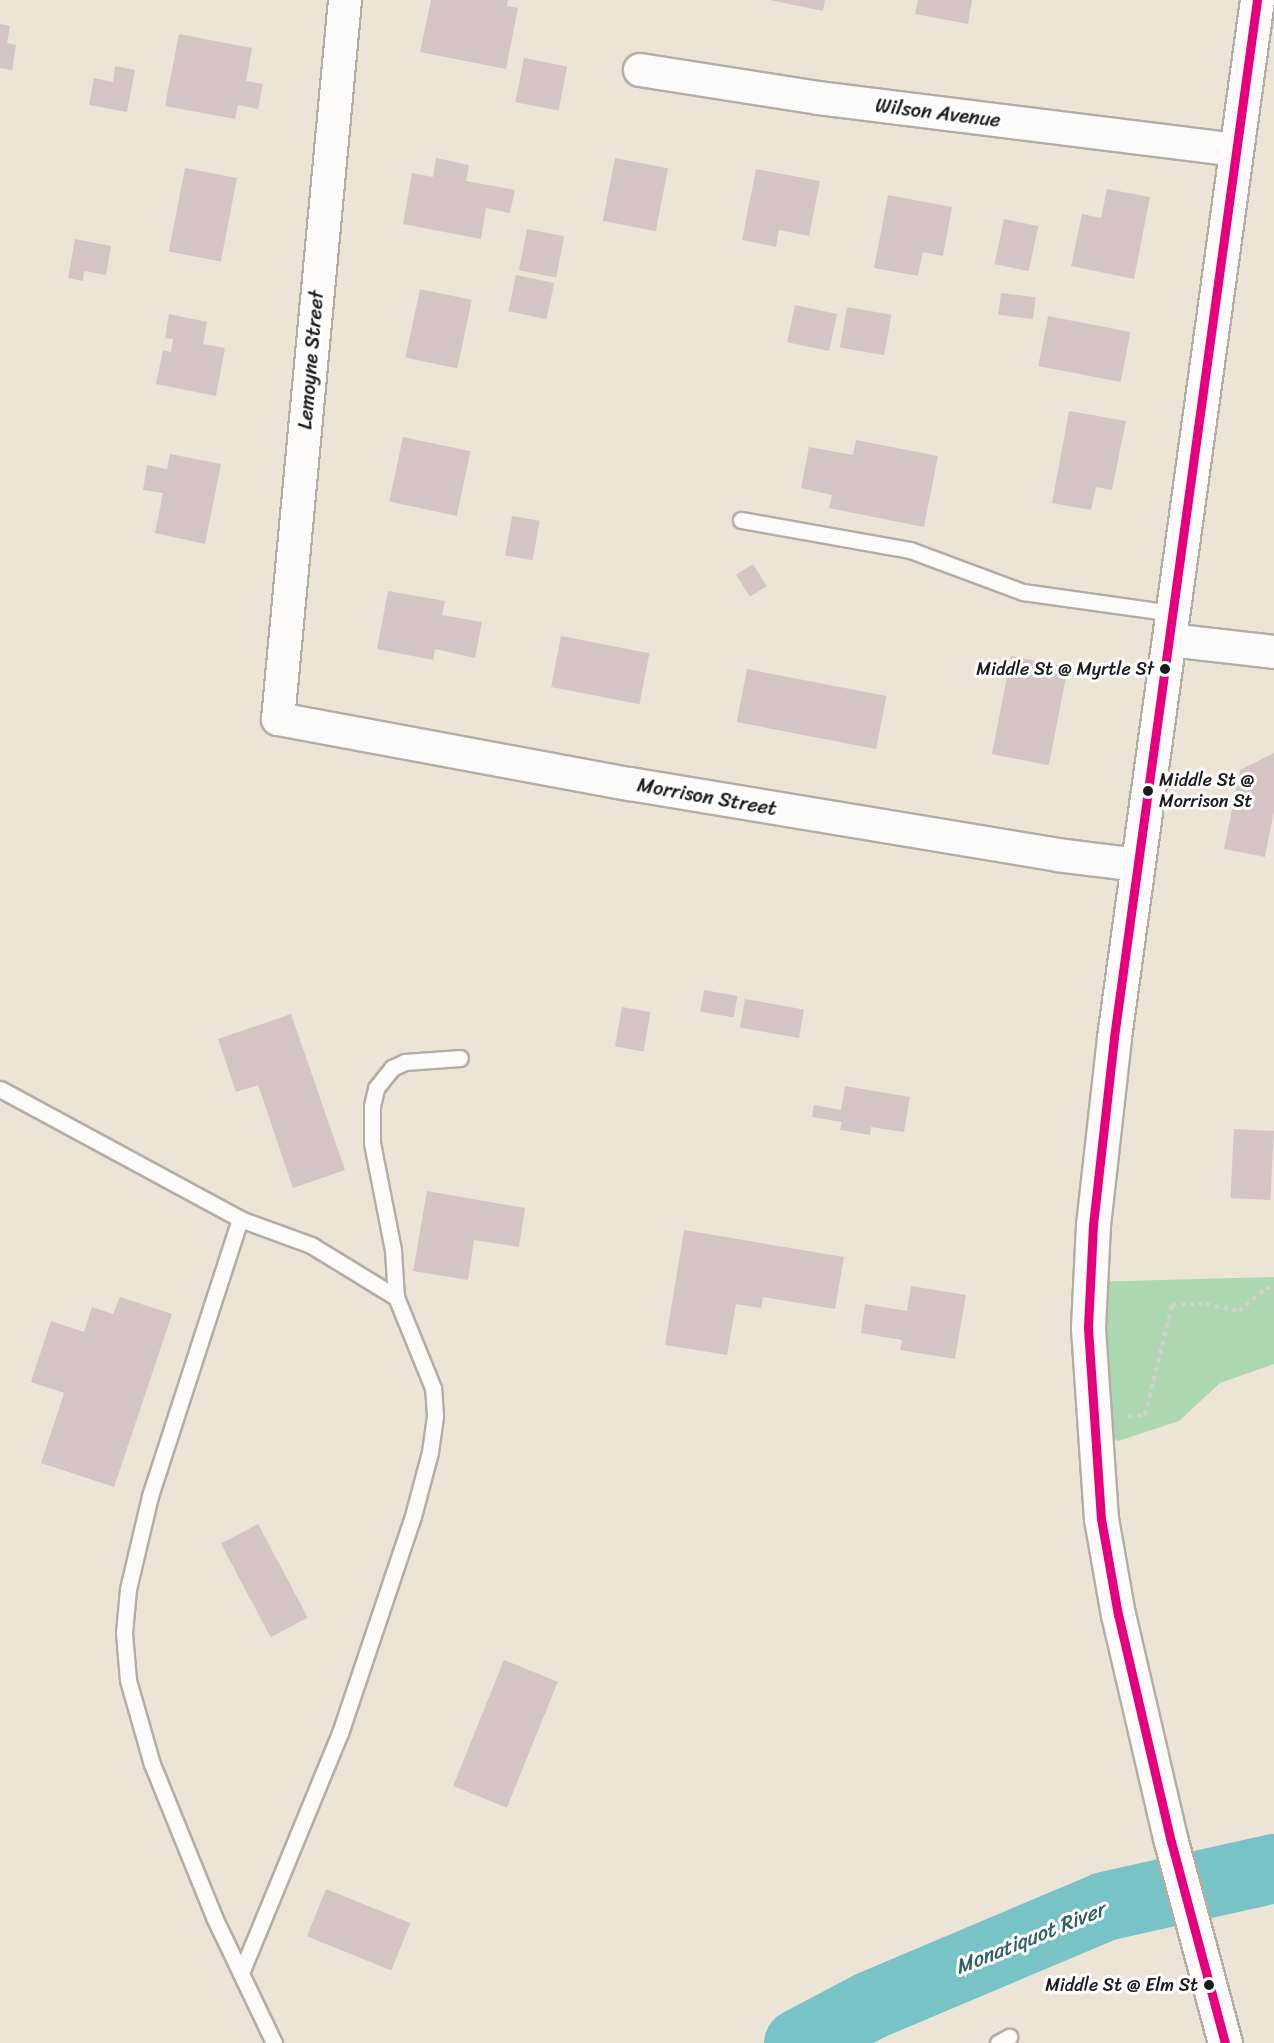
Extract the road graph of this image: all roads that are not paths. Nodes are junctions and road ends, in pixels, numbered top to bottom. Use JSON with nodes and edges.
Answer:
{"nodes":[{"id":1,"x":345,"y":0,"type":"edge"},
{"id":2,"x":1257,"y":0,"type":"edge"},
{"id":3,"x":640,"y":70,"type":"dead end"},
{"id":4,"x":1236,"y":150,"type":"junction"},
{"id":5,"x":741,"y":520,"type":"dead end"},
{"id":6,"x":1171,"y":626,"type":"junction"},
{"id":7,"x":1274,"y":652,"type":"edge"},
{"id":8,"x":278,"y":719,"type":"joint"},
{"id":9,"x":1138,"y":865,"type":"junction"},
{"id":10,"x":460,"y":1058,"type":"dead end"},
{"id":11,"x":0,"y":1089,"type":"edge"},
{"id":12,"x":240,"y":1219,"type":"junction"},
{"id":13,"x":396,"y":1297,"type":"junction"},
{"id":14,"x":241,"y":1973,"type":"junction"},
{"id":15,"x":274,"y":2043,"type":"edge"},
{"id":16,"x":1225,"y":2043,"type":"edge"}],
"edges":[{"from":1,"to":8,"type":"street","name":"Lemoyne Street"},
{"from":2,"to":4,"type":"street"},
{"from":3,"to":4,"type":"street","name":"Wilson Avenue"},
{"from":4,"to":6,"type":"street"},
{"from":5,"to":6,"type":"lane"},
{"from":6,"to":7,"type":"street"},
{"from":6,"to":9,"type":"street"},
{"from":8,"to":9,"type":"street","name":"Morrison Street"},
{"from":9,"to":16,"type":"street"},
{"from":10,"to":13,"type":"lane"},
{"from":11,"to":12,"type":"lane"},
{"from":12,"to":13,"type":"lane"},
{"from":12,"to":14,"type":"lane"},
{"from":13,"to":14,"type":"lane"},
{"from":14,"to":15,"type":"lane"}]}
